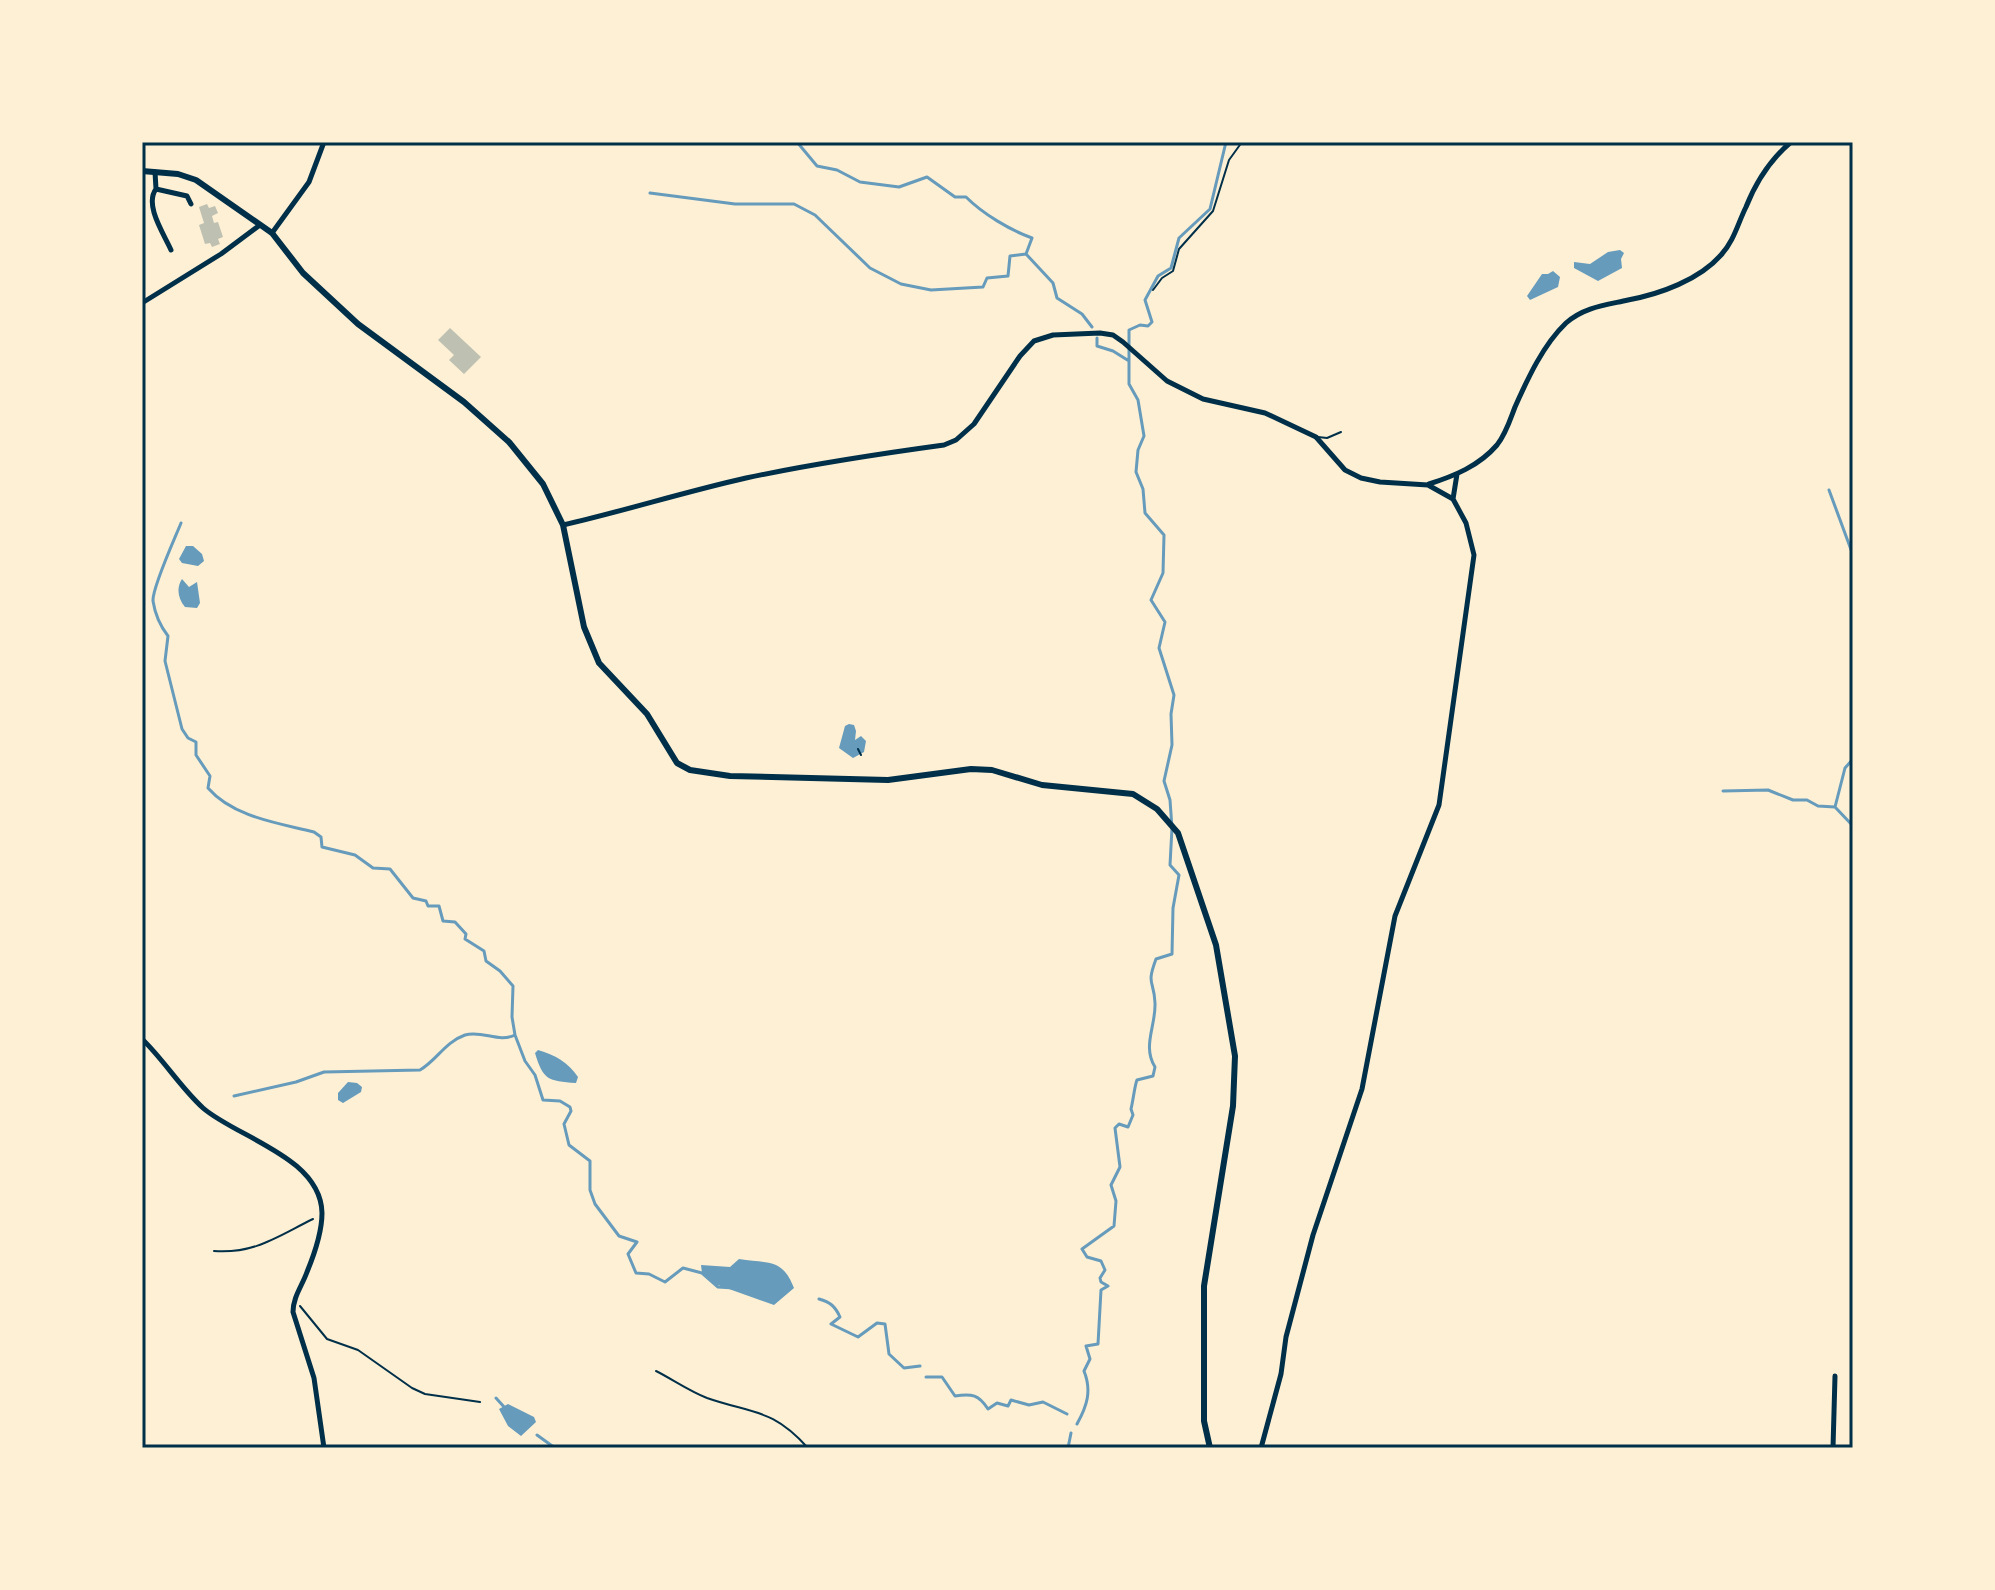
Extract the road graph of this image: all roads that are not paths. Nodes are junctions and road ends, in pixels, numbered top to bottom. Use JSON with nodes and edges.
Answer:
{"nodes":[{"id":1,"x":324,"y":142,"type":"edge"},
{"id":2,"x":1791,"y":142,"type":"edge"},
{"id":3,"x":142,"y":171,"type":"edge"},
{"id":4,"x":155,"y":172,"type":"junction"},
{"id":5,"x":156,"y":189,"type":"junction"},
{"id":6,"x":191,"y":204,"type":"dead end"},
{"id":7,"x":260,"y":225,"type":"junction"},
{"id":8,"x":272,"y":233,"type":"junction"},
{"id":9,"x":171,"y":250,"type":"dead end"},
{"id":10,"x":142,"y":303,"type":"edge"},
{"id":11,"x":1341,"y":432,"type":"dead end"},
{"id":12,"x":1316,"y":437,"type":"junction"},
{"id":13,"x":1457,"y":474,"type":"junction"},
{"id":14,"x":1428,"y":485,"type":"junction"},
{"id":15,"x":1453,"y":499,"type":"junction"},
{"id":16,"x":563,"y":525,"type":"junction"},
{"id":17,"x":142,"y":1039,"type":"edge"},
{"id":18,"x":656,"y":1371,"type":"dead end"},
{"id":19,"x":1835,"y":1376,"type":"dead end"},
{"id":20,"x":324,"y":1448,"type":"edge"},
{"id":21,"x":808,"y":1448,"type":"edge"},
{"id":22,"x":1210,"y":1448,"type":"edge"},
{"id":23,"x":1261,"y":1448,"type":"edge"},
{"id":24,"x":1833,"y":1448,"type":"edge"}],
"edges":[{"from":1,"to":8,"type":"street"},
{"from":2,"to":13,"type":"street"},
{"from":3,"to":4,"type":"street"},
{"from":4,"to":5,"type":"street"},
{"from":4,"to":7,"type":"street"},
{"from":5,"to":6,"type":"street"},
{"from":5,"to":9,"type":"street"},
{"from":7,"to":8,"type":"street"},
{"from":7,"to":10,"type":"street"},
{"from":8,"to":16,"type":"street"},
{"from":11,"to":12,"type":"lane"},
{"from":12,"to":14,"type":"street"},
{"from":12,"to":16,"type":"street"},
{"from":13,"to":14,"type":"street"},
{"from":13,"to":15,"type":"street"},
{"from":14,"to":15,"type":"street"},
{"from":15,"to":23,"type":"street"},
{"from":16,"to":22,"type":"street"},
{"from":17,"to":20,"type":"street"},
{"from":18,"to":21,"type":"lane"},
{"from":19,"to":24,"type":"street"}]}
